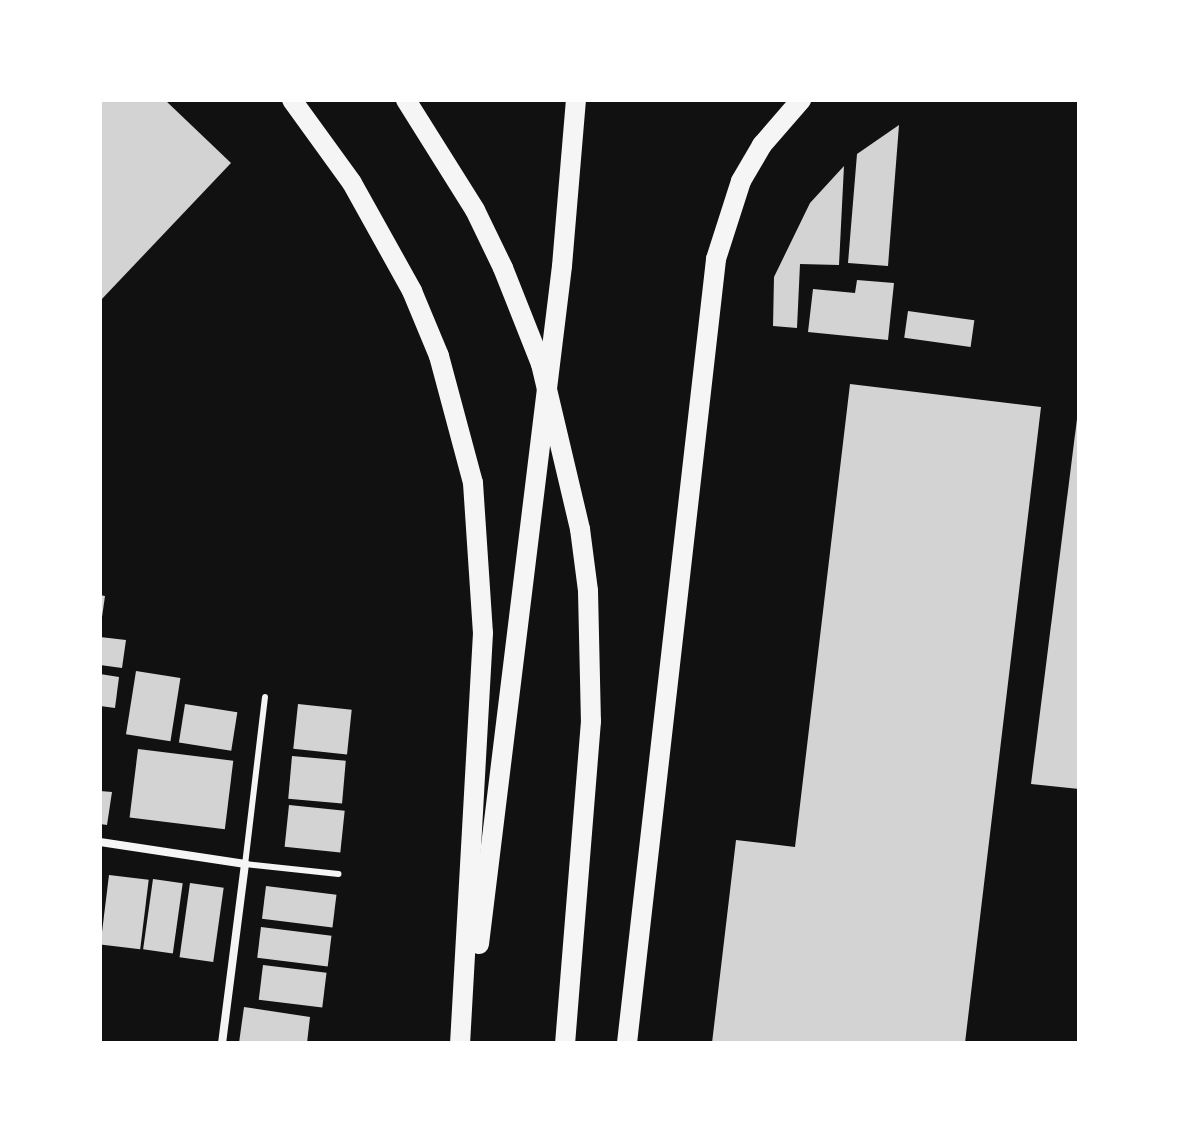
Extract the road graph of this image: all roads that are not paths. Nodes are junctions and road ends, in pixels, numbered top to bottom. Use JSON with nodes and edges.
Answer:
{"nodes":[{"id":1,"x":292,"y":100,"type":"edge"},
{"id":2,"x":406,"y":100,"type":"edge"},
{"id":3,"x":576,"y":100,"type":"edge"},
{"id":4,"x":801,"y":100,"type":"edge"},
{"id":5,"x":265,"y":697,"type":"dead end"},
{"id":6,"x":100,"y":842,"type":"edge"},
{"id":7,"x":245,"y":864,"type":"junction"},
{"id":8,"x":338,"y":874,"type":"dead end"},
{"id":9,"x":222,"y":1043,"type":"edge"},
{"id":10,"x":460,"y":1043,"type":"edge"},
{"id":11,"x":466,"y":1043,"type":"edge"},
{"id":12,"x":565,"y":1043,"type":"edge"},
{"id":13,"x":627,"y":1043,"type":"edge"}],
"edges":[{"from":1,"to":10,"type":"main road"},
{"from":2,"to":12,"type":"main road"},
{"from":3,"to":11,"type":"main road"},
{"from":4,"to":13,"type":"main road"},
{"from":5,"to":7,"type":"lane"},
{"from":6,"to":7,"type":"street"},
{"from":7,"to":8,"type":"lane"},
{"from":7,"to":9,"type":"street"}]}
